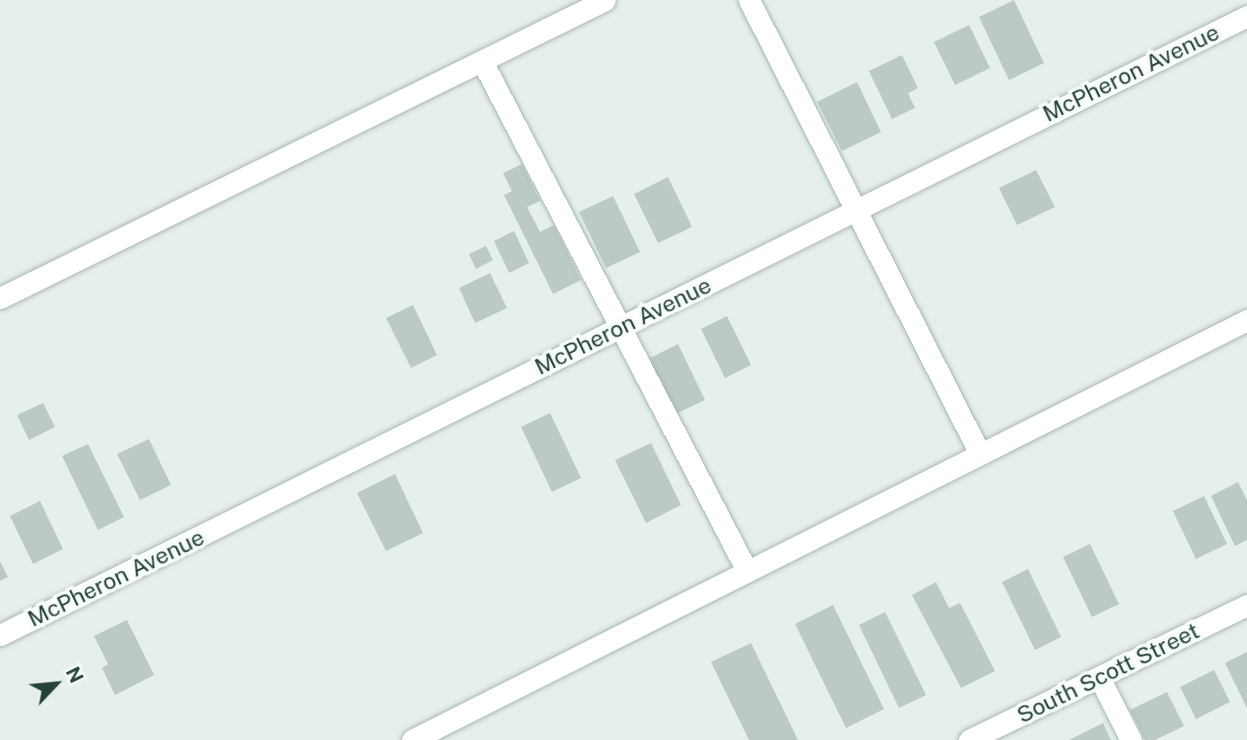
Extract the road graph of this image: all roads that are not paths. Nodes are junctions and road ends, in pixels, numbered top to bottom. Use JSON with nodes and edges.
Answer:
{"nodes":[{"id":1,"x":605,"y":0,"type":"edge"},
{"id":2,"x":749,"y":0,"type":"edge"},
{"id":3,"x":1247,"y":16,"type":"edge"},
{"id":4,"x":482,"y":61,"type":"junction"},
{"id":5,"x":856,"y":210,"type":"junction"},
{"id":6,"x":0,"y":298,"type":"edge"},
{"id":7,"x":1247,"y":320,"type":"edge"},
{"id":8,"x":621,"y":327,"type":"junction"},
{"id":9,"x":980,"y":454,"type":"junction"},
{"id":10,"x":747,"y":571,"type":"junction"},
{"id":11,"x":1247,"y":605,"type":"edge"},
{"id":12,"x":0,"y":635,"type":"edge"},
{"id":13,"x":1098,"y":677,"type":"junction"},
{"id":14,"x":412,"y":740,"type":"edge"},
{"id":15,"x":969,"y":740,"type":"edge"},
{"id":16,"x":1130,"y":740,"type":"edge"}],
"edges":[{"from":1,"to":4,"type":"street"},
{"from":2,"to":5,"type":"street"},
{"from":3,"to":5,"type":"street","name":"McPheron Avenue"},
{"from":4,"to":6,"type":"street"},
{"from":4,"to":8,"type":"street"},
{"from":5,"to":8,"type":"street","name":"McPheron Avenue"},
{"from":5,"to":9,"type":"street"},
{"from":7,"to":9,"type":"street"},
{"from":8,"to":10,"type":"street"},
{"from":8,"to":12,"type":"street","name":"McPheron Avenue"},
{"from":9,"to":10,"type":"street"},
{"from":10,"to":14,"type":"street"},
{"from":11,"to":13,"type":"street","name":"South Scott Street"},
{"from":13,"to":15,"type":"street","name":"South Scott Street"},
{"from":13,"to":16,"type":"street"}]}
